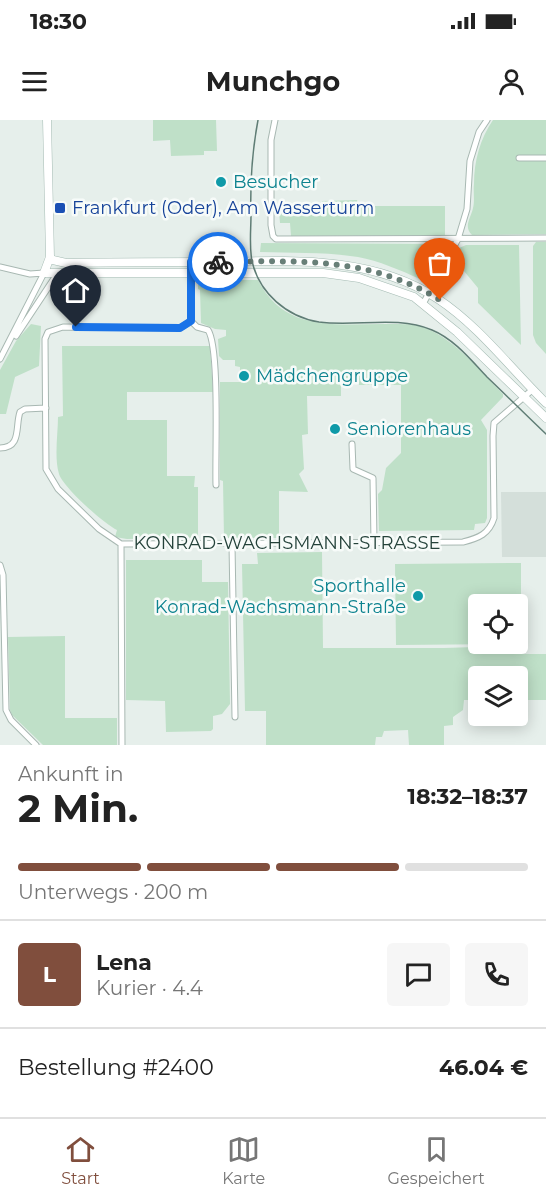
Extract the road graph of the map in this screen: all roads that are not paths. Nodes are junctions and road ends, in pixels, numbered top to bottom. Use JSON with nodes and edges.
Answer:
{"nodes":[{"id":1,"x":47,"y":120,"type":"edge"},
{"id":2,"x":275,"y":120,"type":"edge"},
{"id":3,"x":487,"y":120,"type":"edge"},
{"id":4,"x":519,"y":158,"type":"dead end"},
{"id":5,"x":546,"y":158,"type":"edge"},
{"id":6,"x":546,"y":238,"type":"edge"},
{"id":7,"x":458,"y":239,"type":"junction"},
{"id":8,"x":50,"y":257,"type":"junction"},
{"id":9,"x":191,"y":262,"type":"junction"},
{"id":10,"x":0,"y":267,"type":"edge"},
{"id":11,"x":44,"y":273,"type":"junction"},
{"id":12,"x":192,"y":273,"type":"junction"},
{"id":13,"x":57,"y":274,"type":"junction"},
{"id":14,"x":429,"y":293,"type":"junction"},
{"id":15,"x":423,"y":304,"type":"junction"},
{"id":16,"x":191,"y":321,"type":"junction"},
{"id":17,"x":0,"y":360,"type":"edge"},
{"id":18,"x":532,"y":390,"type":"junction"},
{"id":19,"x":523,"y":397,"type":"junction"},
{"id":20,"x":546,"y":403,"type":"edge"},
{"id":21,"x":46,"y":408,"type":"junction"},
{"id":22,"x":546,"y":418,"type":"edge"},
{"id":23,"x":352,"y":444,"type":"dead end"},
{"id":24,"x":0,"y":448,"type":"edge"},
{"id":25,"x":216,"y":485,"type":"dead end"},
{"id":26,"x":374,"y":542,"type":"junction"},
{"id":27,"x":121,"y":544,"type":"junction"},
{"id":28,"x":232,"y":544,"type":"junction"},
{"id":29,"x":0,"y":565,"type":"edge"},
{"id":30,"x":2,"y":627,"type":"edge"},
{"id":31,"x":235,"y":717,"type":"dead end"},
{"id":32,"x":36,"y":745,"type":"edge"},
{"id":33,"x":122,"y":745,"type":"edge"}],
"edges":[{"from":1,"to":8,"type":"street"},
{"from":2,"to":7,"type":"street"},
{"from":3,"to":7,"type":"street"},
{"from":4,"to":5,"type":"street"},
{"from":6,"to":7,"type":"street"},
{"from":7,"to":14,"type":"street"},
{"from":8,"to":9,"type":"street"},
{"from":8,"to":11,"type":"street"},
{"from":9,"to":12,"type":"street"},
{"from":9,"to":14,"type":"street"},
{"from":10,"to":11,"type":"street"},
{"from":11,"to":13,"type":"street"},
{"from":11,"to":17,"type":"street"},
{"from":12,"to":13,"type":"street"},
{"from":12,"to":15,"type":"street"},
{"from":12,"to":16,"type":"street"},
{"from":13,"to":17,"type":"street"},
{"from":14,"to":15,"type":"street"},
{"from":14,"to":18,"type":"street"},
{"from":15,"to":19,"type":"street"},
{"from":16,"to":21,"type":"street","name":"KONRAD-WACHSMANN-STRASSE"},
{"from":16,"to":25,"type":"street"},
{"from":18,"to":19,"type":"street","name":"KONRAD-WACHSMANN-STRASSE"},
{"from":18,"to":20,"type":"street"},
{"from":19,"to":22,"type":"street"},
{"from":19,"to":26,"type":"street","name":"KONRAD-WACHSMANN-STRASSE"},
{"from":21,"to":24,"type":"street"},
{"from":21,"to":27,"type":"street","name":"KONRAD-WACHSMANN-STRASSE"},
{"from":23,"to":26,"type":"street"},
{"from":26,"to":28,"type":"street","name":"KONRAD-WACHSMANN-STRASSE"},
{"from":27,"to":28,"type":"street","name":"KONRAD-WACHSMANN-STRASSE"},
{"from":27,"to":33,"type":"street"},
{"from":28,"to":31,"type":"street"},
{"from":29,"to":30,"type":"street"},
{"from":30,"to":32,"type":"street"}]}
